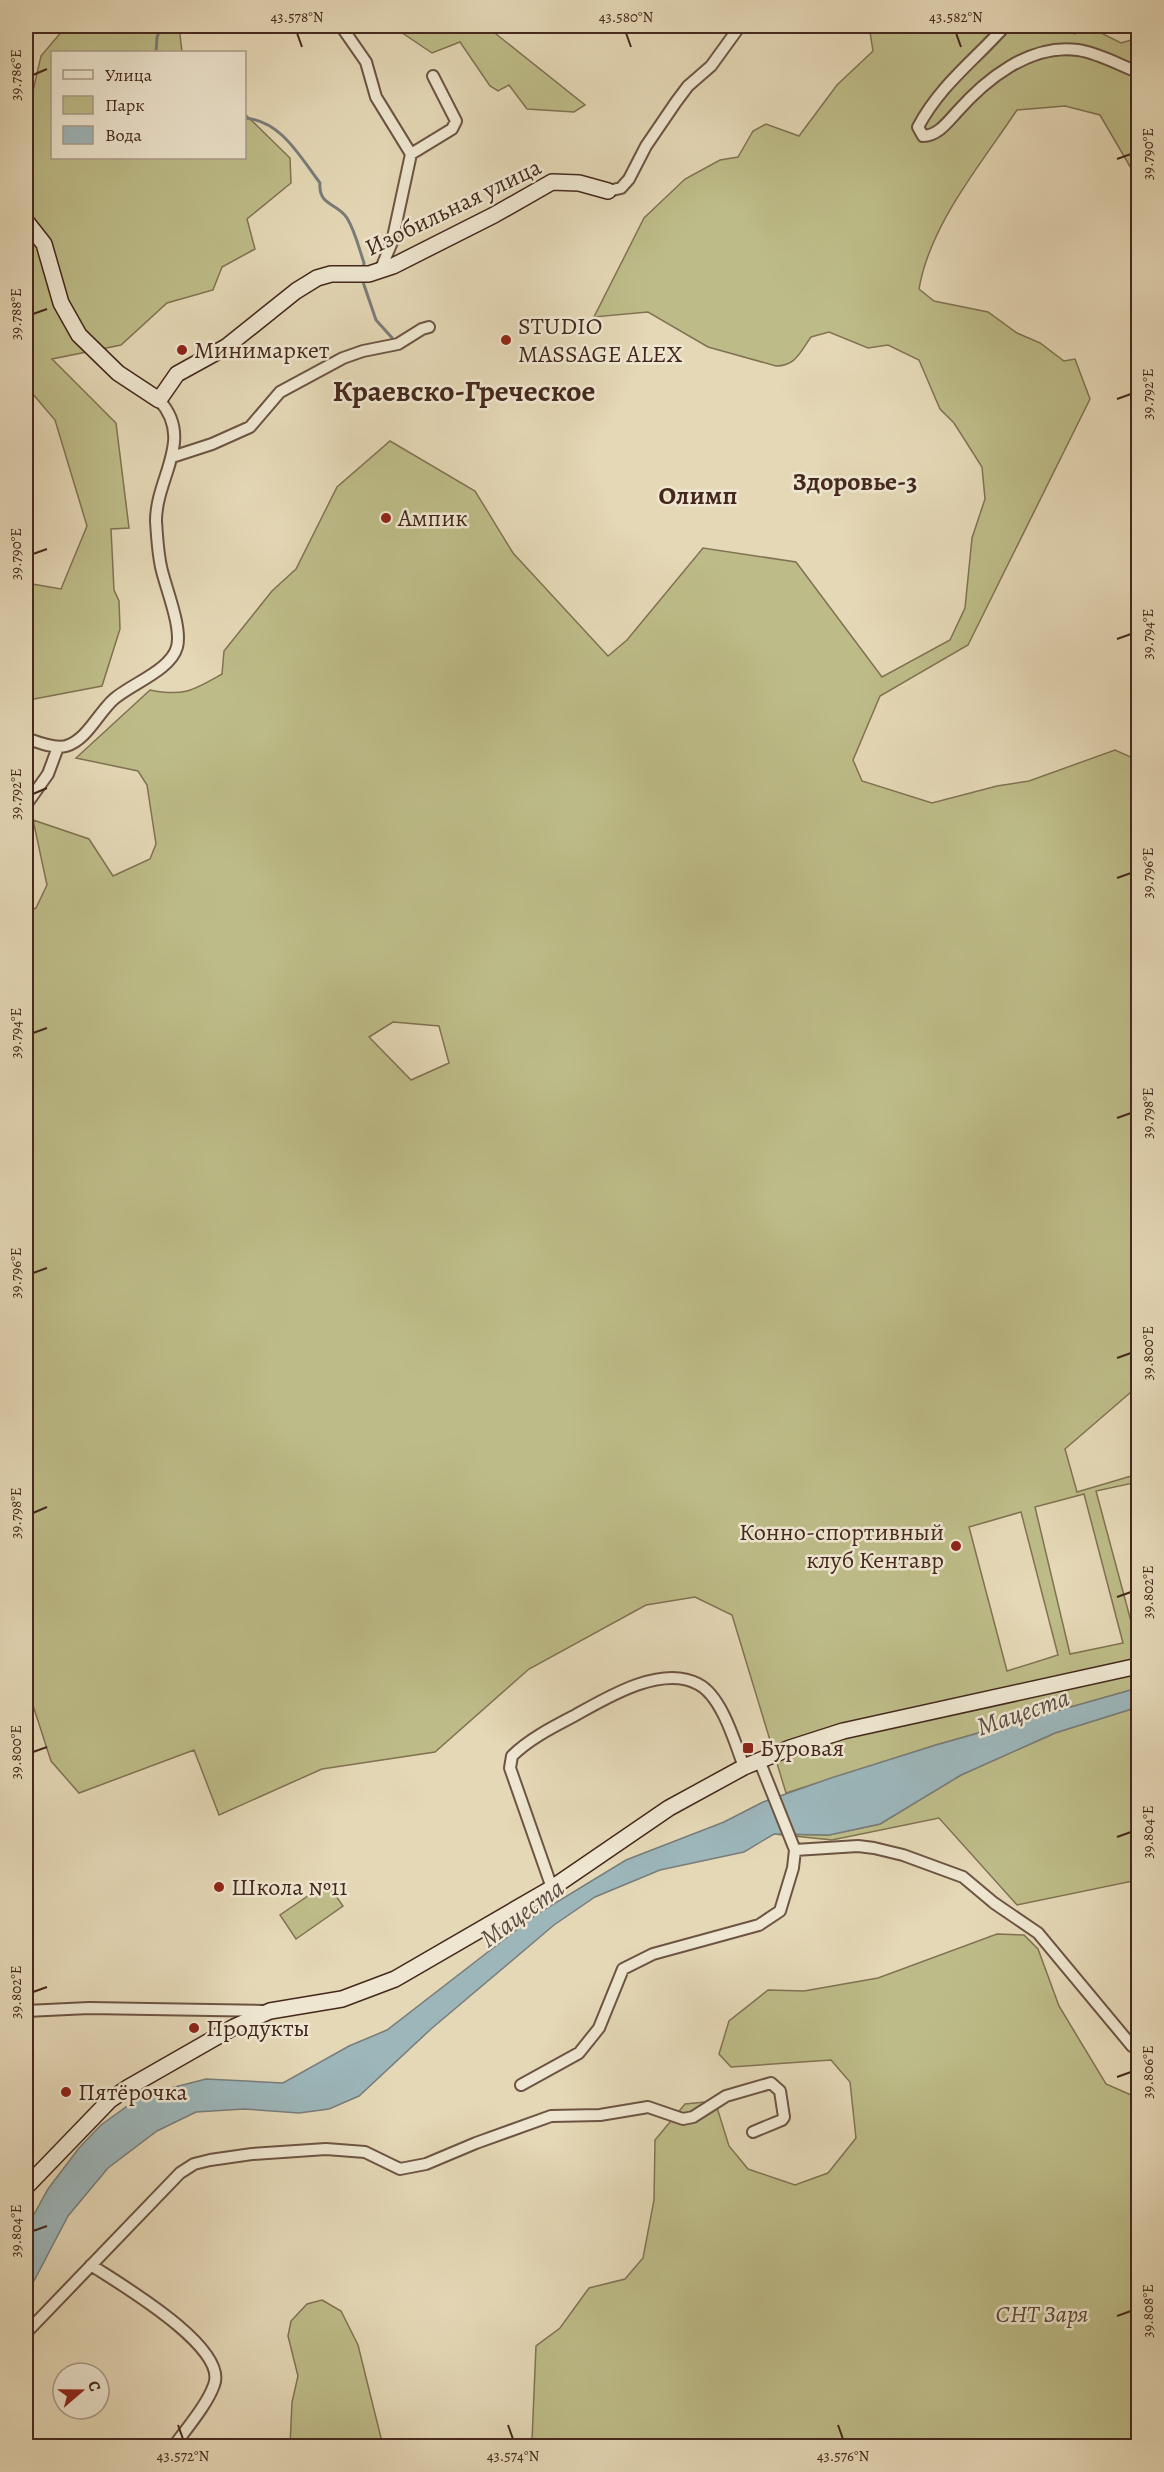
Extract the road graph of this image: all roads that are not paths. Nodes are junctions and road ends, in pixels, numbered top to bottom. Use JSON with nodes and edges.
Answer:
{"nodes":[{"id":1,"x":341,"y":26,"type":"edge"},
{"id":2,"x":740,"y":26,"type":"edge"},
{"id":3,"x":842,"y":26,"type":"edge"},
{"id":4,"x":855,"y":26,"type":"edge"},
{"id":5,"x":1005,"y":26,"type":"edge"},
{"id":6,"x":1138,"y":72,"type":"edge"},
{"id":7,"x":433,"y":76,"type":"dead end"},
{"id":8,"x":411,"y":154,"type":"junction"},
{"id":9,"x":608,"y":192,"type":"joint"},
{"id":10,"x":26,"y":221,"type":"edge"},
{"id":11,"x":380,"y":271,"type":"junction"},
{"id":12,"x":429,"y":327,"type":"dead end"},
{"id":13,"x":159,"y":400,"type":"junction"},
{"id":14,"x":172,"y":457,"type":"junction"},
{"id":15,"x":26,"y":738,"type":"edge"},
{"id":16,"x":58,"y":747,"type":"junction"},
{"id":17,"x":26,"y":805,"type":"edge"},
{"id":18,"x":1138,"y":1666,"type":"edge"},
{"id":19,"x":759,"y":1760,"type":"junction"},
{"id":20,"x":744,"y":1767,"type":"junction"},
{"id":21,"x":793,"y":1846,"type":"junction"},
{"id":22,"x":552,"y":1888,"type":"junction"},
{"id":23,"x":26,"y":2011,"type":"edge"},
{"id":24,"x":270,"y":2011,"type":"junction"},
{"id":25,"x":1138,"y":2050,"type":"edge"},
{"id":26,"x":521,"y":2085,"type":"dead end"},
{"id":27,"x":753,"y":2132,"type":"dead end"},
{"id":28,"x":26,"y":2187,"type":"edge"},
{"id":29,"x":91,"y":2265,"type":"junction"},
{"id":30,"x":26,"y":2333,"type":"edge"},
{"id":31,"x":174,"y":2446,"type":"edge"}],
"edges":[{"from":1,"to":8,"type":"street"},
{"from":2,"to":9,"type":"street"},
{"from":3,"to":4,"type":"street"},
{"from":5,"to":6,"type":"street"},
{"from":7,"to":8,"type":"street"},
{"from":8,"to":11,"type":"street"},
{"from":9,"to":11,"type":"main road","name":"Изобильная улица"},
{"from":10,"to":13,"type":"main road"},
{"from":11,"to":13,"type":"main road","name":"Изобильная улица"},
{"from":12,"to":14,"type":"street"},
{"from":13,"to":14,"type":"street"},
{"from":14,"to":16,"type":"street"},
{"from":15,"to":16,"type":"street"},
{"from":16,"to":17,"type":"street"},
{"from":18,"to":19,"type":"main road"},
{"from":19,"to":20,"type":"main road"},
{"from":19,"to":21,"type":"street"},
{"from":20,"to":22,"type":"main road"},
{"from":20,"to":22,"type":"street"},
{"from":21,"to":25,"type":"street"},
{"from":21,"to":26,"type":"street"},
{"from":22,"to":24,"type":"main road"},
{"from":23,"to":24,"type":"street"},
{"from":24,"to":28,"type":"main road"},
{"from":27,"to":29,"type":"street"},
{"from":29,"to":30,"type":"street"},
{"from":29,"to":31,"type":"street"}]}
